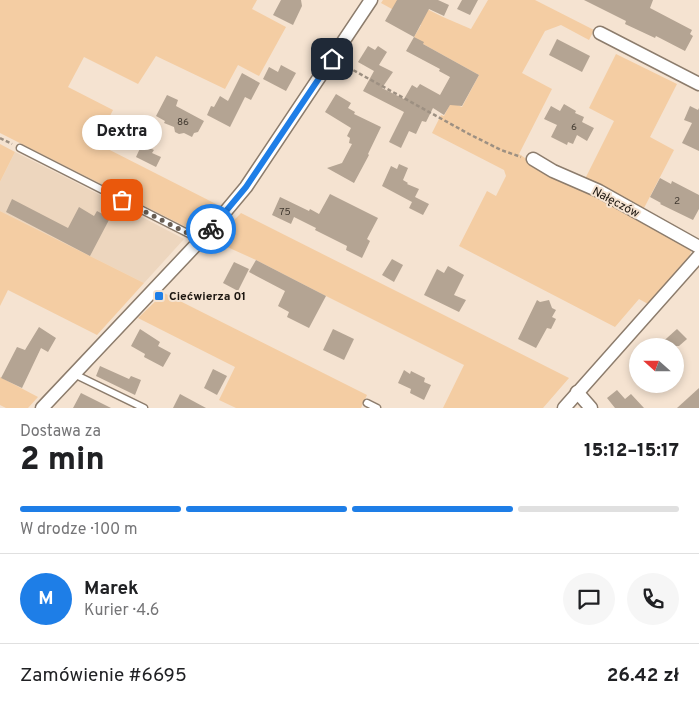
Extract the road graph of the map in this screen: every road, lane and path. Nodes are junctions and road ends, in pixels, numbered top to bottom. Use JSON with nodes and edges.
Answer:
{"nodes":[{"id":1,"x":372,"y":0,"type":"edge"},
{"id":2,"x":600,"y":34,"type":"dead end"},
{"id":3,"x":332,"y":59,"type":"junction"},
{"id":4,"x":699,"y":84,"type":"edge"},
{"id":5,"x":0,"y":138,"type":"edge"},
{"id":6,"x":20,"y":148,"type":"joint"},
{"id":7,"x":533,"y":159,"type":"joint"},
{"id":8,"x":201,"y":240,"type":"junction"},
{"id":9,"x":699,"y":247,"type":"edge"},
{"id":10,"x":699,"y":256,"type":"edge"},
{"id":11,"x":74,"y":374,"type":"junction"},
{"id":12,"x":577,"y":392,"type":"junction"},
{"id":13,"x":367,"y":403,"type":"dead end"},
{"id":14,"x":42,"y":408,"type":"edge"},
{"id":15,"x":144,"y":408,"type":"edge"},
{"id":16,"x":377,"y":408,"type":"edge"},
{"id":17,"x":564,"y":408,"type":"edge"},
{"id":18,"x":591,"y":408,"type":"edge"}],
"edges":[{"from":1,"to":3,"type":"street"},
{"from":2,"to":4,"type":"street"},
{"from":3,"to":7,"type":"path"},
{"from":3,"to":8,"type":"street"},
{"from":5,"to":6,"type":"path"},
{"from":6,"to":8,"type":"lane"},
{"from":7,"to":9,"type":"street","name":"Nałęczów"},
{"from":8,"to":11,"type":"street"},
{"from":10,"to":12,"type":"street"},
{"from":11,"to":14,"type":"street"},
{"from":11,"to":15,"type":"lane"},
{"from":12,"to":17,"type":"street"},
{"from":12,"to":18,"type":"street"},
{"from":13,"to":16,"type":"lane"}]}
